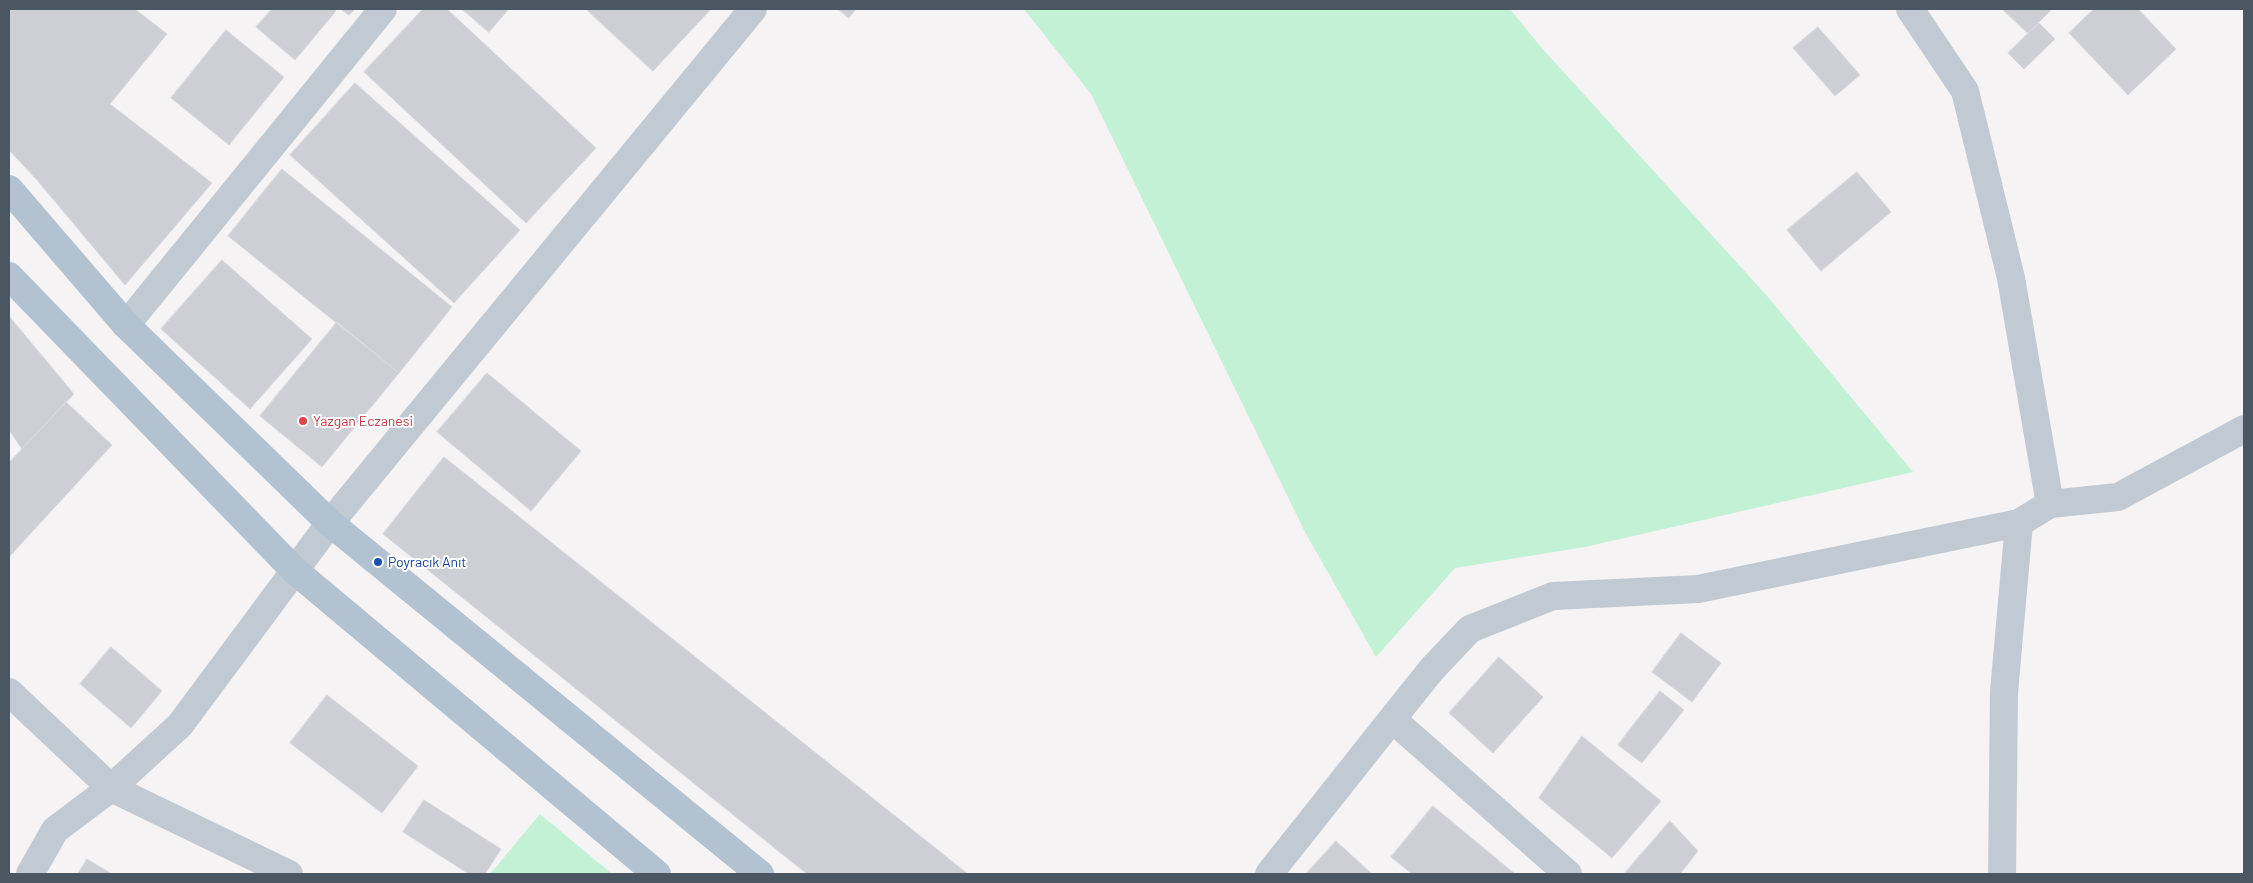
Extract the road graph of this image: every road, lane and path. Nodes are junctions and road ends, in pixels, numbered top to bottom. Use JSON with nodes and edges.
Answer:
{"nodes":[{"id":1,"x":383,"y":9,"type":"edge"},
{"id":2,"x":753,"y":9,"type":"edge"},
{"id":3,"x":1910,"y":9,"type":"edge"},
{"id":4,"x":9,"y":189,"type":"edge"},
{"id":5,"x":9,"y":276,"type":"edge"},
{"id":6,"x":126,"y":325,"type":"junction"},
{"id":7,"x":2244,"y":429,"type":"edge"},
{"id":8,"x":2050,"y":504,"type":"junction"},
{"id":9,"x":330,"y":522,"type":"junction"},
{"id":10,"x":2019,"y":523,"type":"junction"},
{"id":11,"x":294,"y":570,"type":"junction"},
{"id":12,"x":9,"y":692,"type":"edge"},
{"id":13,"x":1392,"y":719,"type":"junction"},
{"id":14,"x":111,"y":788,"type":"junction"},
{"id":15,"x":30,"y":874,"type":"edge"},
{"id":16,"x":289,"y":874,"type":"edge"},
{"id":17,"x":658,"y":874,"type":"edge"},
{"id":18,"x":760,"y":874,"type":"edge"},
{"id":19,"x":1269,"y":874,"type":"edge"},
{"id":20,"x":1568,"y":874,"type":"edge"},
{"id":21,"x":2002,"y":874,"type":"edge"}],
"edges":[{"from":1,"to":6,"type":"street"},
{"from":2,"to":9,"type":"street"},
{"from":3,"to":8,"type":"street"},
{"from":4,"to":6,"type":"main road"},
{"from":5,"to":11,"type":"main road"},
{"from":6,"to":9,"type":"main road"},
{"from":7,"to":8,"type":"street"},
{"from":8,"to":10,"type":"street"},
{"from":9,"to":11,"type":"street"},
{"from":9,"to":18,"type":"main road"},
{"from":10,"to":13,"type":"street"},
{"from":10,"to":21,"type":"street"},
{"from":11,"to":14,"type":"street"},
{"from":11,"to":17,"type":"main road"},
{"from":12,"to":14,"type":"street"},
{"from":13,"to":19,"type":"street"},
{"from":13,"to":20,"type":"street"},
{"from":14,"to":15,"type":"street"},
{"from":14,"to":16,"type":"street"}]}
